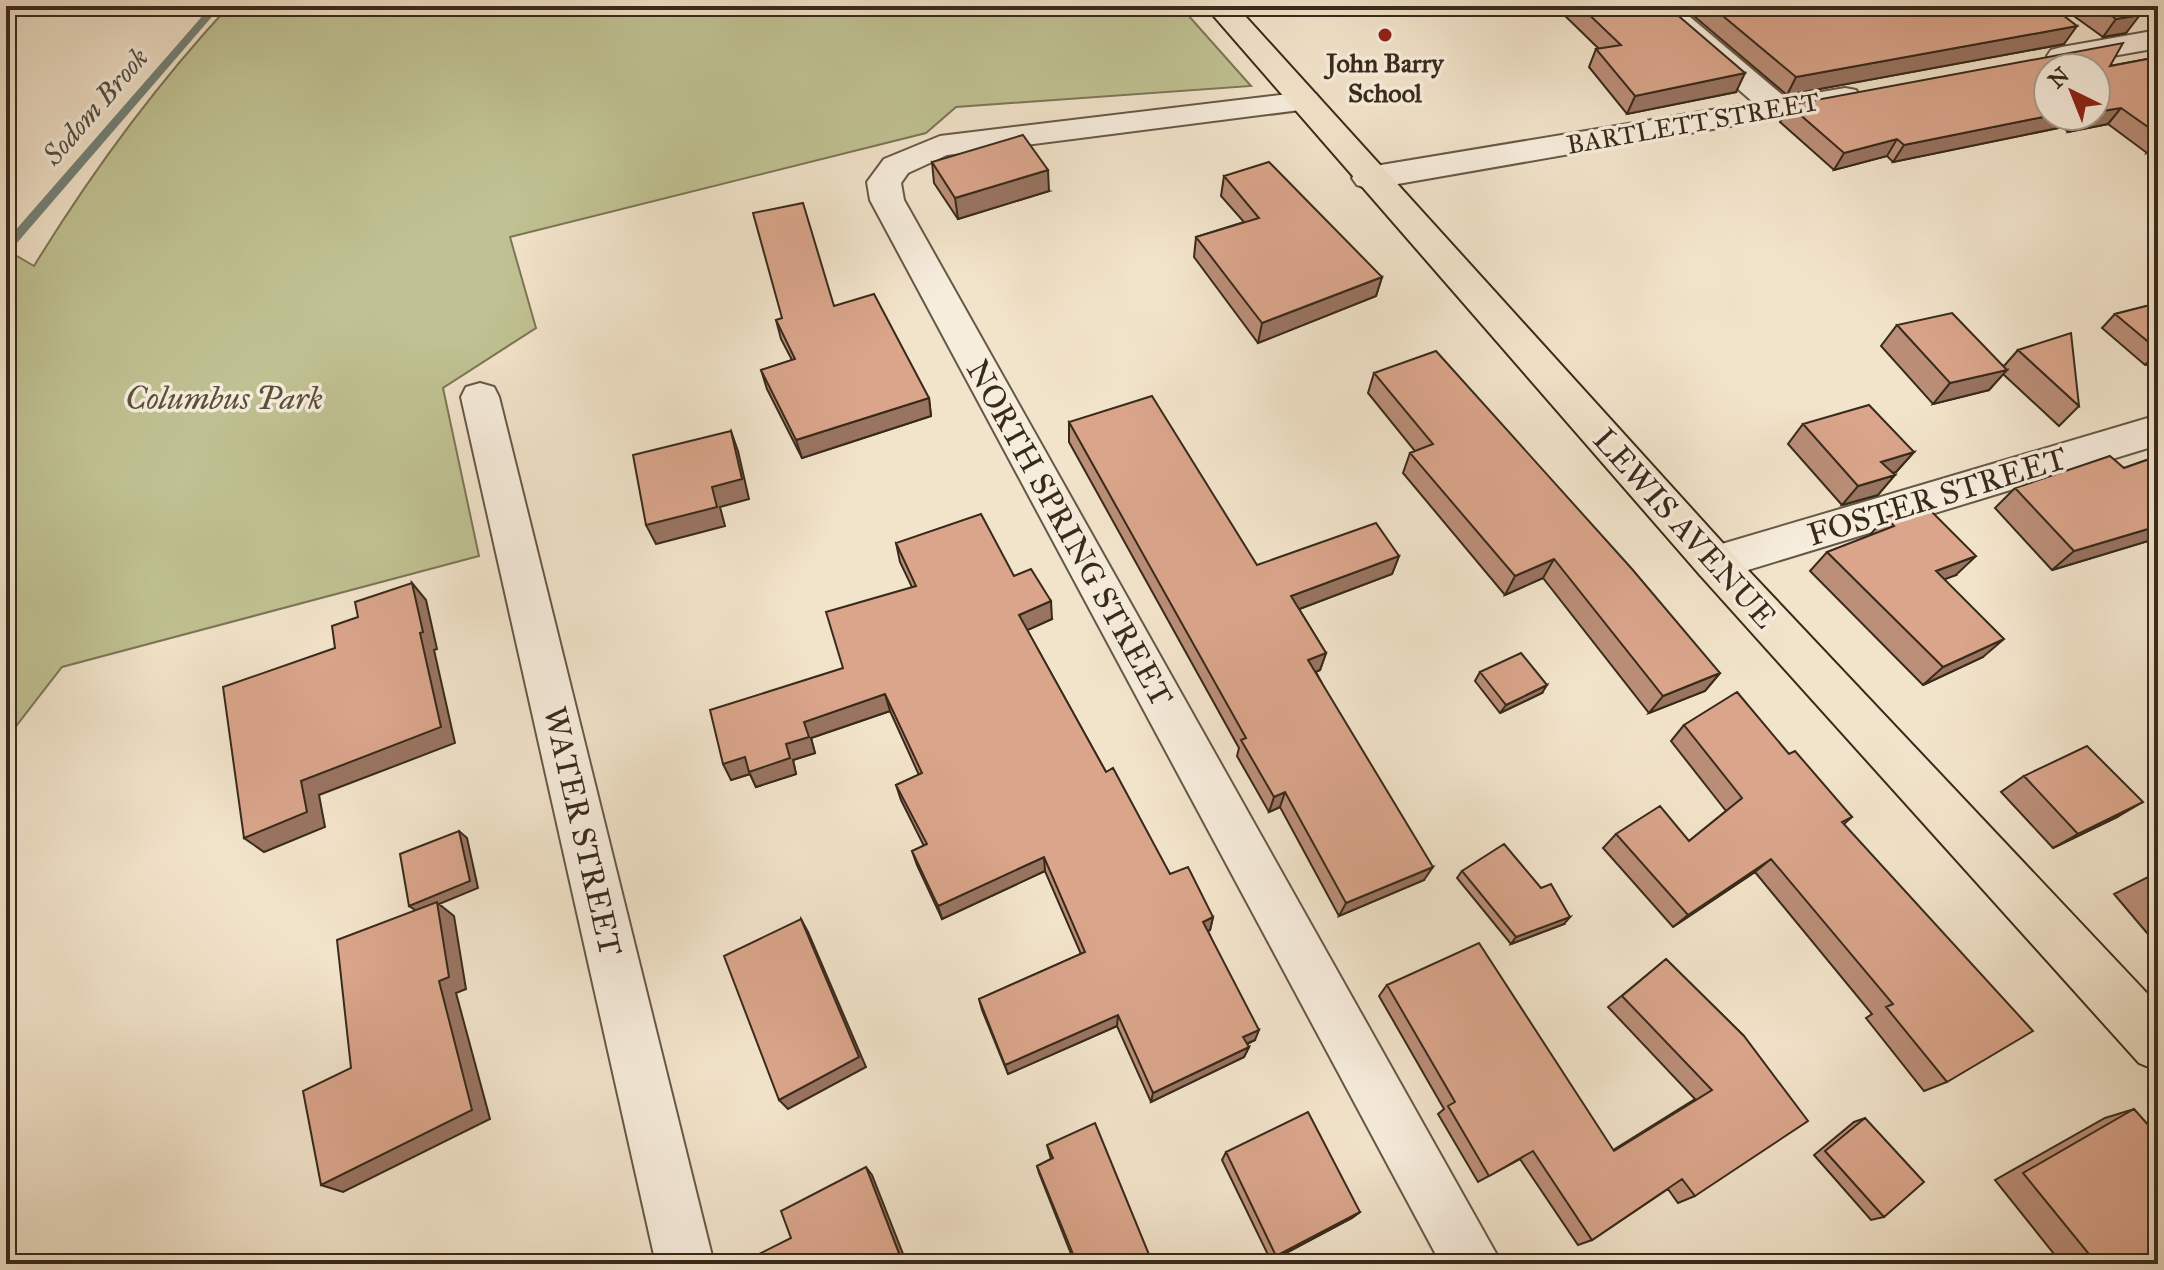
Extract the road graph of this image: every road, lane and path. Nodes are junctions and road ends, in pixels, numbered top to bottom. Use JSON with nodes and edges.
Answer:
{"nodes":[{"id":1,"x":1220,"y":6,"type":"edge"},
{"id":2,"x":1659,"y":6,"type":"edge"},
{"id":3,"x":2060,"y":24,"type":"edge"},
{"id":4,"x":2158,"y":39,"type":"edge"},
{"id":5,"x":2096,"y":50,"type":"junction"},
{"id":6,"x":2085,"y":52,"type":"edge"},
{"id":7,"x":1870,"y":92,"type":"edge"},
{"id":8,"x":1305,"y":101,"type":"junction"},
{"id":9,"x":1780,"y":109,"type":"junction"},
{"id":10,"x":1369,"y":178,"type":"junction"},
{"id":11,"x":480,"y":397,"type":"dead end"},
{"id":12,"x":2158,"y":430,"type":"edge"},
{"id":13,"x":1715,"y":563,"type":"junction"},
{"id":14,"x":2158,"y":1044,"type":"edge"},
{"id":15,"x":685,"y":1264,"type":"edge"},
{"id":16,"x":1473,"y":1264,"type":"edge"}],
"edges":[{"from":1,"to":8,"type":"main road","name":"LEWIS AVENUE"},
{"from":2,"to":9,"type":"street"},
{"from":3,"to":5,"type":"street"},
{"from":4,"to":5,"type":"street"},
{"from":5,"to":6,"type":"street"},
{"from":7,"to":9,"type":"street","name":"BARTLETT STREET"},
{"from":8,"to":10,"type":"main road","name":"LEWIS AVENUE"},
{"from":8,"to":16,"type":"street","name":"NORTH SPRING STREET"},
{"from":9,"to":10,"type":"street","name":"BARTLETT STREET"},
{"from":10,"to":13,"type":"main road","name":"LEWIS AVENUE"},
{"from":11,"to":15,"type":"street","name":"WATER STREET"},
{"from":12,"to":13,"type":"street","name":"FOSTER STREET"},
{"from":13,"to":14,"type":"main road","name":"LEWIS AVENUE"}]}
